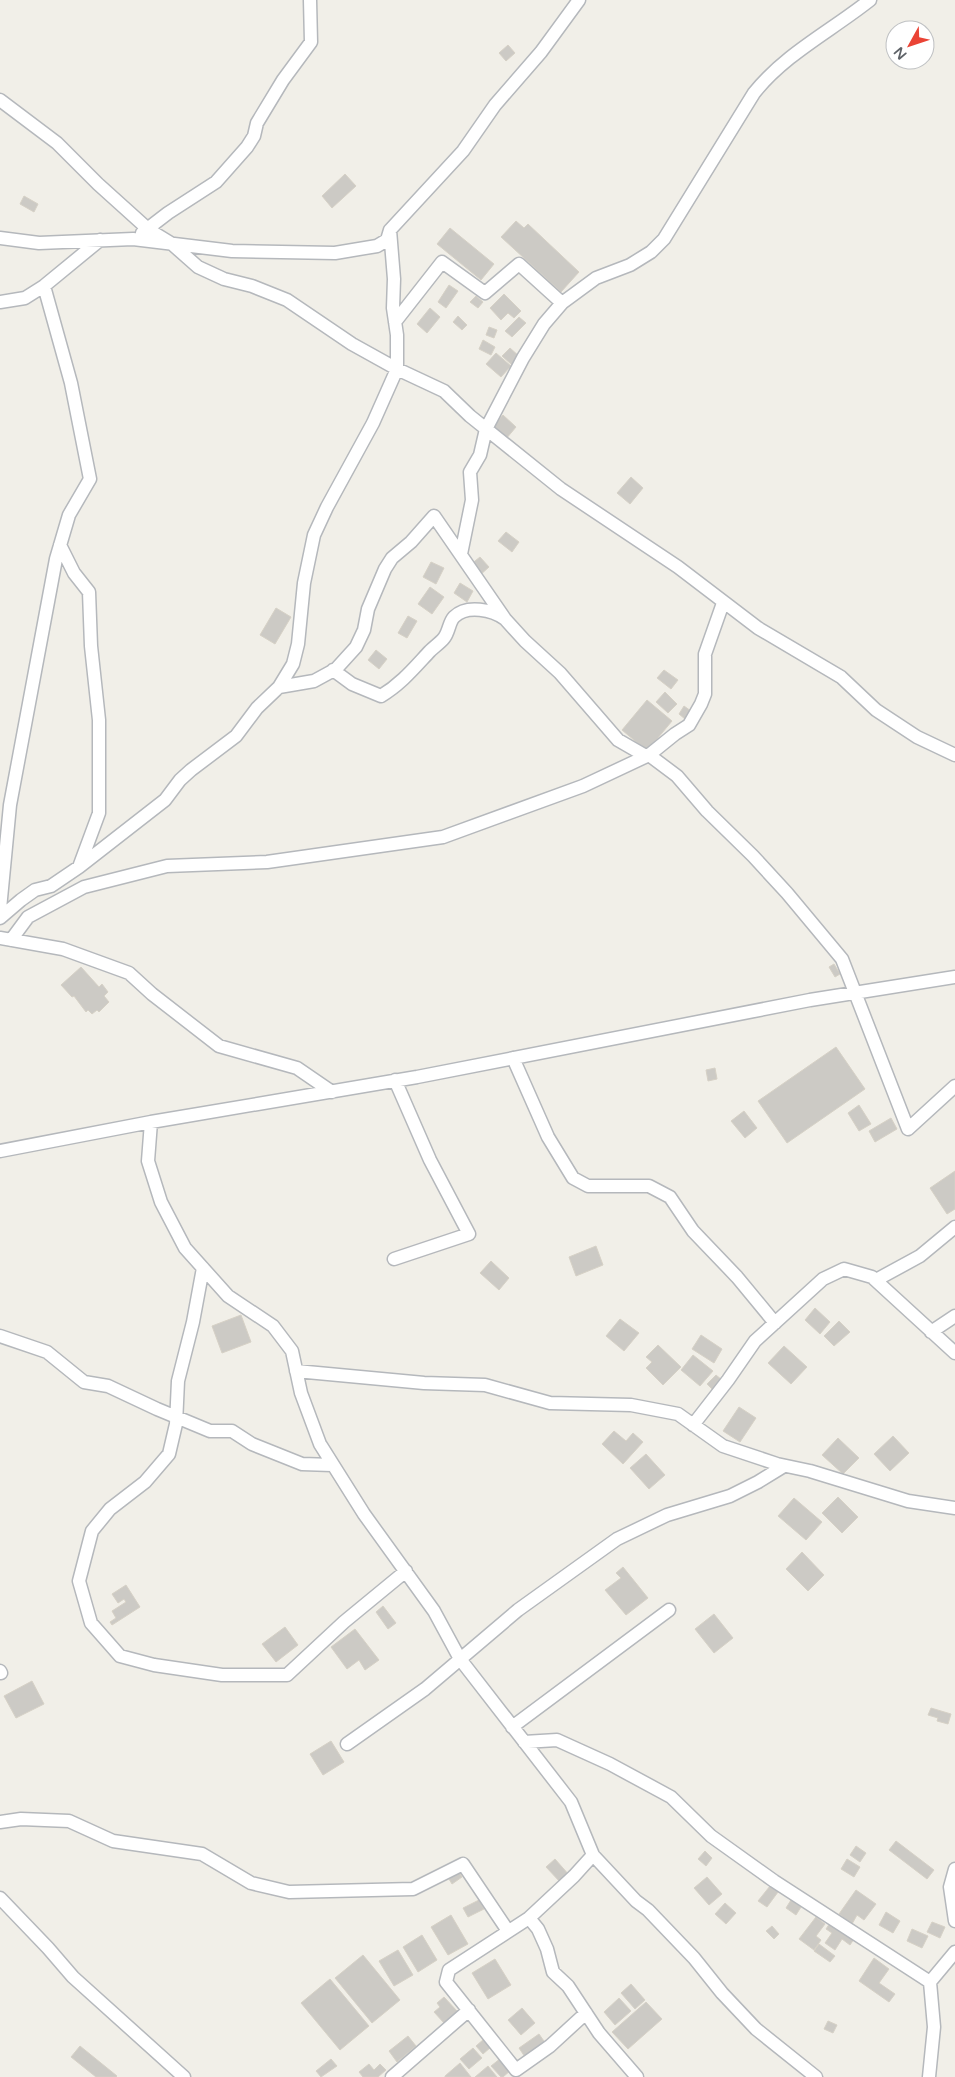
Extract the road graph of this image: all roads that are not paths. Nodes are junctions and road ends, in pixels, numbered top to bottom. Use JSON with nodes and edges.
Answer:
{"nodes":[{"id":1,"x":310,"y":0,"type":"edge"},
{"id":2,"x":579,"y":0,"type":"edge"},
{"id":3,"x":870,"y":0,"type":"edge"},
{"id":4,"x":0,"y":100,"type":"edge"},
{"id":5,"x":149,"y":230,"type":"junction"},
{"id":6,"x":390,"y":230,"type":"junction"},
{"id":7,"x":0,"y":238,"type":"edge"},
{"id":8,"x":134,"y":239,"type":"junction"},
{"id":9,"x":100,"y":240,"type":"junction"},
{"id":10,"x":172,"y":244,"type":"junction"},
{"id":11,"x":44,"y":286,"type":"junction"},
{"id":12,"x":0,"y":302,"type":"edge"},
{"id":13,"x":562,"y":302,"type":"junction"},
{"id":14,"x":395,"y":322,"type":"junction"},
{"id":15,"x":397,"y":369,"type":"junction"},
{"id":16,"x":486,"y":429,"type":"junction"},
{"id":17,"x":60,"y":545,"type":"junction"},
{"id":18,"x":461,"y":554,"type":"junction"},
{"id":19,"x":723,"y":603,"type":"junction"},
{"id":20,"x":506,"y":619,"type":"junction"},
{"id":21,"x":333,"y":670,"type":"junction"},
{"id":22,"x":279,"y":687,"type":"junction"},
{"id":23,"x":649,"y":756,"type":"junction"},
{"id":24,"x":955,"y":756,"type":"edge"},
{"id":25,"x":79,"y":867,"type":"junction"},
{"id":26,"x":0,"y":909,"type":"edge"},
{"id":27,"x":0,"y":918,"type":"edge"},
{"id":28,"x":6,"y":939,"type":"edge"},
{"id":29,"x":955,"y":976,"type":"edge"},
{"id":30,"x":855,"y":993,"type":"junction"},
{"id":31,"x":513,"y":1058,"type":"junction"},
{"id":32,"x":395,"y":1080,"type":"junction"},
{"id":33,"x":955,"y":1086,"type":"edge"},
{"id":34,"x":332,"y":1092,"type":"junction"},
{"id":35,"x":151,"y":1122,"type":"junction"},
{"id":36,"x":0,"y":1151,"type":"edge"},
{"id":37,"x":955,"y":1227,"type":"edge"},
{"id":38,"x":394,"y":1259,"type":"dead end"},
{"id":39,"x":203,"y":1268,"type":"junction"},
{"id":40,"x":876,"y":1280,"type":"junction"},
{"id":41,"x":955,"y":1316,"type":"edge"},
{"id":42,"x":775,"y":1323,"type":"junction"},
{"id":43,"x":931,"y":1332,"type":"junction"},
{"id":44,"x":0,"y":1336,"type":"edge"},
{"id":45,"x":955,"y":1353,"type":"edge"},
{"id":46,"x":296,"y":1371,"type":"junction"},
{"id":47,"x":176,"y":1417,"type":"junction"},
{"id":48,"x":693,"y":1425,"type":"junction"},
{"id":49,"x":332,"y":1464,"type":"junction"},
{"id":50,"x":784,"y":1466,"type":"junction"},
{"id":51,"x":955,"y":1508,"type":"edge"},
{"id":52,"x":406,"y":1571,"type":"junction"},
{"id":53,"x":669,"y":1610,"type":"dead end"},
{"id":54,"x":460,"y":1659,"type":"junction"},
{"id":55,"x":512,"y":1727,"type":"junction"},
{"id":56,"x":524,"y":1742,"type":"junction"},
{"id":57,"x":346,"y":1744,"type":"dead end"},
{"id":58,"x":0,"y":1822,"type":"edge"},
{"id":59,"x":593,"y":1855,"type":"junction"},
{"id":60,"x":955,"y":1869,"type":"edge"},
{"id":61,"x":0,"y":1898,"type":"edge"},
{"id":62,"x":529,"y":1918,"type":"junction"},
{"id":63,"x":955,"y":1921,"type":"edge"},
{"id":64,"x":508,"y":1931,"type":"junction"},
{"id":65,"x":955,"y":1952,"type":"edge"},
{"id":66,"x":930,"y":1982,"type":"junction"},
{"id":67,"x":468,"y":2010,"type":"junction"},
{"id":68,"x":586,"y":2013,"type":"junction"},
{"id":69,"x":395,"y":2076,"type":"edge"},
{"id":70,"x":184,"y":2077,"type":"edge"},
{"id":71,"x":637,"y":2077,"type":"edge"},
{"id":72,"x":816,"y":2077,"type":"edge"},
{"id":73,"x":929,"y":2077,"type":"edge"}],
"edges":[{"from":1,"to":5,"type":"street"},
{"from":2,"to":6,"type":"street"},
{"from":3,"to":13,"type":"street"},
{"from":4,"to":5,"type":"street"},
{"from":5,"to":8,"type":"street"},
{"from":5,"to":10,"type":"street"},
{"from":6,"to":10,"type":"street"},
{"from":6,"to":14,"type":"street"},
{"from":7,"to":9,"type":"street"},
{"from":8,"to":9,"type":"street"},
{"from":8,"to":10,"type":"street"},
{"from":9,"to":11,"type":"street"},
{"from":10,"to":15,"type":"street"},
{"from":11,"to":12,"type":"street"},
{"from":11,"to":17,"type":"street"},
{"from":13,"to":14,"type":"street"},
{"from":13,"to":16,"type":"street"},
{"from":14,"to":15,"type":"street"},
{"from":15,"to":16,"type":"street"},
{"from":15,"to":22,"type":"street"},
{"from":16,"to":18,"type":"street"},
{"from":16,"to":19,"type":"street"},
{"from":17,"to":25,"type":"street"},
{"from":17,"to":26,"type":"street"},
{"from":18,"to":20,"type":"street"},
{"from":18,"to":21,"type":"street"},
{"from":19,"to":23,"type":"street"},
{"from":19,"to":24,"type":"street"},
{"from":20,"to":21,"type":"street"},
{"from":20,"to":23,"type":"street"},
{"from":21,"to":22,"type":"street"},
{"from":22,"to":25,"type":"street"},
{"from":23,"to":28,"type":"street"},
{"from":23,"to":30,"type":"street"},
{"from":25,"to":27,"type":"street"},
{"from":28,"to":34,"type":"street"},
{"from":29,"to":30,"type":"street"},
{"from":30,"to":31,"type":"street"},
{"from":30,"to":33,"type":"street"},
{"from":31,"to":32,"type":"street"},
{"from":31,"to":42,"type":"street"},
{"from":32,"to":34,"type":"street"},
{"from":32,"to":38,"type":"street"},
{"from":34,"to":35,"type":"street"},
{"from":35,"to":36,"type":"street"},
{"from":35,"to":39,"type":"street"},
{"from":37,"to":40,"type":"street"},
{"from":39,"to":46,"type":"street"},
{"from":39,"to":47,"type":"street"},
{"from":40,"to":42,"type":"street"},
{"from":40,"to":43,"type":"street"},
{"from":41,"to":43,"type":"street"},
{"from":42,"to":48,"type":"street"},
{"from":43,"to":45,"type":"street"},
{"from":44,"to":47,"type":"street"},
{"from":46,"to":48,"type":"street"},
{"from":46,"to":49,"type":"street"},
{"from":47,"to":49,"type":"street"},
{"from":47,"to":52,"type":"street"},
{"from":48,"to":50,"type":"street"},
{"from":49,"to":52,"type":"street"},
{"from":50,"to":51,"type":"street"},
{"from":50,"to":54,"type":"street"},
{"from":52,"to":54,"type":"street"},
{"from":53,"to":55,"type":"street"},
{"from":54,"to":55,"type":"street"},
{"from":54,"to":57,"type":"street"},
{"from":55,"to":56,"type":"street"},
{"from":56,"to":59,"type":"street"},
{"from":56,"to":66,"type":"street"},
{"from":58,"to":64,"type":"street"},
{"from":59,"to":62,"type":"street"},
{"from":59,"to":72,"type":"street"},
{"from":60,"to":63,"type":"street"},
{"from":61,"to":70,"type":"street"},
{"from":62,"to":64,"type":"street"},
{"from":62,"to":68,"type":"street"},
{"from":64,"to":67,"type":"street"},
{"from":65,"to":66,"type":"street"},
{"from":66,"to":73,"type":"street"},
{"from":67,"to":68,"type":"street"},
{"from":67,"to":69,"type":"street"},
{"from":68,"to":71,"type":"street"}]}
